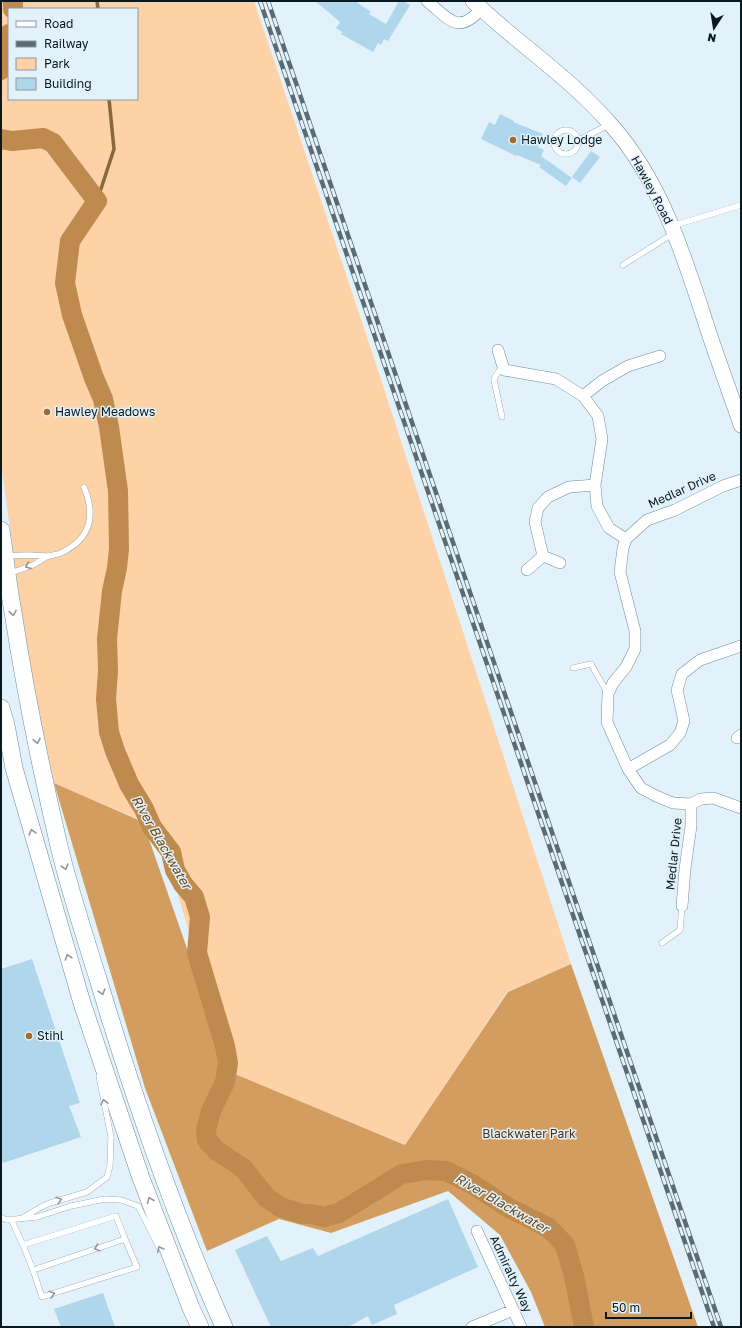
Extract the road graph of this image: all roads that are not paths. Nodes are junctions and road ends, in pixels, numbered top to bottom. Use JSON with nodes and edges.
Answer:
{"nodes":[{"id":1,"x":427,"y":1,"type":"edge"},
{"id":2,"x":477,"y":5,"type":"edge"},
{"id":3,"x":610,"y":124,"type":"junction"},
{"id":4,"x":578,"y":140,"type":"junction"},
{"id":5,"x":741,"y":205,"type":"edge"},
{"id":6,"x":673,"y":229,"type":"junction"},
{"id":7,"x":623,"y":266,"type":"dead end"},
{"id":8,"x":498,"y":350,"type":"dead end"},
{"id":9,"x":660,"y":356,"type":"dead end"},
{"id":10,"x":504,"y":370,"type":"junction"},
{"id":11,"x":584,"y":396,"type":"junction"},
{"id":12,"x":502,"y":417,"type":"dead end"},
{"id":13,"x":741,"y":425,"type":"edge"},
{"id":14,"x":741,"y":480,"type":"edge"},
{"id":15,"x":595,"y":485,"type":"junction"},
{"id":16,"x":84,"y":487,"type":"dead end"},
{"id":17,"x":1,"y":530,"type":"edge"},
{"id":18,"x":626,"y":539,"type":"junction"},
{"id":19,"x":48,"y":556,"type":"junction"},
{"id":20,"x":543,"y":556,"type":"junction"},
{"id":21,"x":3,"y":557,"type":"edge"},
{"id":22,"x":560,"y":563,"type":"dead end"},
{"id":23,"x":527,"y":570,"type":"dead end"},
{"id":24,"x":4,"y":575,"type":"edge"},
{"id":25,"x":741,"y":646,"type":"edge"},
{"id":26,"x":573,"y":668,"type":"dead end"},
{"id":27,"x":608,"y":694,"type":"junction"},
{"id":28,"x":1,"y":708,"type":"edge"},
{"id":29,"x":628,"y":769,"type":"junction"},
{"id":30,"x":691,"y":804,"type":"junction"},
{"id":31,"x":741,"y":808,"type":"edge"},
{"id":32,"x":682,"y":906,"type":"joint"},
{"id":33,"x":662,"y":943,"type":"dead end"},
{"id":34,"x":82,"y":1003,"type":"junction"},
{"id":35,"x":96,"y":1065,"type":"dead end"},
{"id":36,"x":98,"y":1072,"type":"dead end"},
{"id":37,"x":1,"y":1217,"type":"edge"},
{"id":38,"x":24,"y":1218,"type":"junction"},
{"id":39,"x":11,"y":1219,"type":"junction"},
{"id":40,"x":477,"y":1231,"type":"dead end"},
{"id":41,"x":125,"y":1239,"type":"junction"},
{"id":42,"x":23,"y":1245,"type":"junction"},
{"id":43,"x":163,"y":1254,"type":"dead end"},
{"id":44,"x":166,"y":1260,"type":"dead end"},
{"id":45,"x":33,"y":1270,"type":"junction"},
{"id":46,"x":191,"y":1308,"type":"junction"},
{"id":47,"x":513,"y":1310,"type":"junction"},
{"id":48,"x":200,"y":1327,"type":"edge"},
{"id":49,"x":224,"y":1327,"type":"edge"},
{"id":50,"x":472,"y":1327,"type":"edge"},
{"id":51,"x":521,"y":1327,"type":"edge"}],
"edges":[{"from":1,"to":2,"type":"street","name":"Hawley Road"},
{"from":2,"to":3,"type":"main road","name":"Hawley Road"},
{"from":3,"to":4,"type":"lane"},
{"from":3,"to":6,"type":"main road","name":"Hawley Road"},
{"from":4,"to":4,"type":"lane"},
{"from":5,"to":6,"type":"lane"},
{"from":6,"to":7,"type":"lane"},
{"from":6,"to":13,"type":"main road","name":"Hawley Road"},
{"from":8,"to":10,"type":"street"},
{"from":9,"to":11,"type":"street"},
{"from":10,"to":11,"type":"street"},
{"from":10,"to":12,"type":"lane"},
{"from":11,"to":15,"type":"street"},
{"from":14,"to":18,"type":"street","name":"Medlar Drive"},
{"from":15,"to":18,"type":"street"},
{"from":15,"to":20,"type":"street"},
{"from":16,"to":19,"type":"lane"},
{"from":17,"to":21,"type":"main road"},
{"from":18,"to":27,"type":"street"},
{"from":19,"to":21,"type":"lane"},
{"from":19,"to":24,"type":"lane","one_way":true},
{"from":20,"to":22,"type":"street"},
{"from":20,"to":23,"type":"street"},
{"from":21,"to":24,"type":"main road"},
{"from":24,"to":49,"type":"main road","one_way":true},
{"from":25,"to":29,"type":"street"},
{"from":26,"to":27,"type":"lane"},
{"from":27,"to":29,"type":"street","name":"Medlar Drive"},
{"from":34,"to":28,"type":"main road","one_way":true},
{"from":29,"to":30,"type":"street","name":"Medlar Drive"},
{"from":30,"to":31,"type":"street","name":"Medlar Drive"},
{"from":30,"to":32,"type":"street","name":"Medlar Drive"},
{"from":32,"to":33,"type":"lane"},
{"from":34,"to":35,"type":"lane"},
{"from":46,"to":34,"type":"main road","one_way":true},
{"from":38,"to":36,"type":"lane","one_way":true},
{"from":37,"to":39,"type":"lane"},
{"from":38,"to":39,"type":"lane"},
{"from":43,"to":38,"type":"lane","one_way":true},
{"from":39,"to":42,"type":"lane"},
{"from":40,"to":47,"type":"street","name":"Admiralty Way"},
{"from":41,"to":42,"type":"lane"},
{"from":41,"to":45,"type":"lane","one_way":true},
{"from":45,"to":41,"type":"lane","one_way":true},
{"from":42,"to":45,"type":"lane"},
{"from":44,"to":46,"type":"lane"},
{"from":46,"to":48,"type":"main road"},
{"from":47,"to":50,"type":"street"},
{"from":47,"to":51,"type":"street","name":"Admiralty Way"}]}
